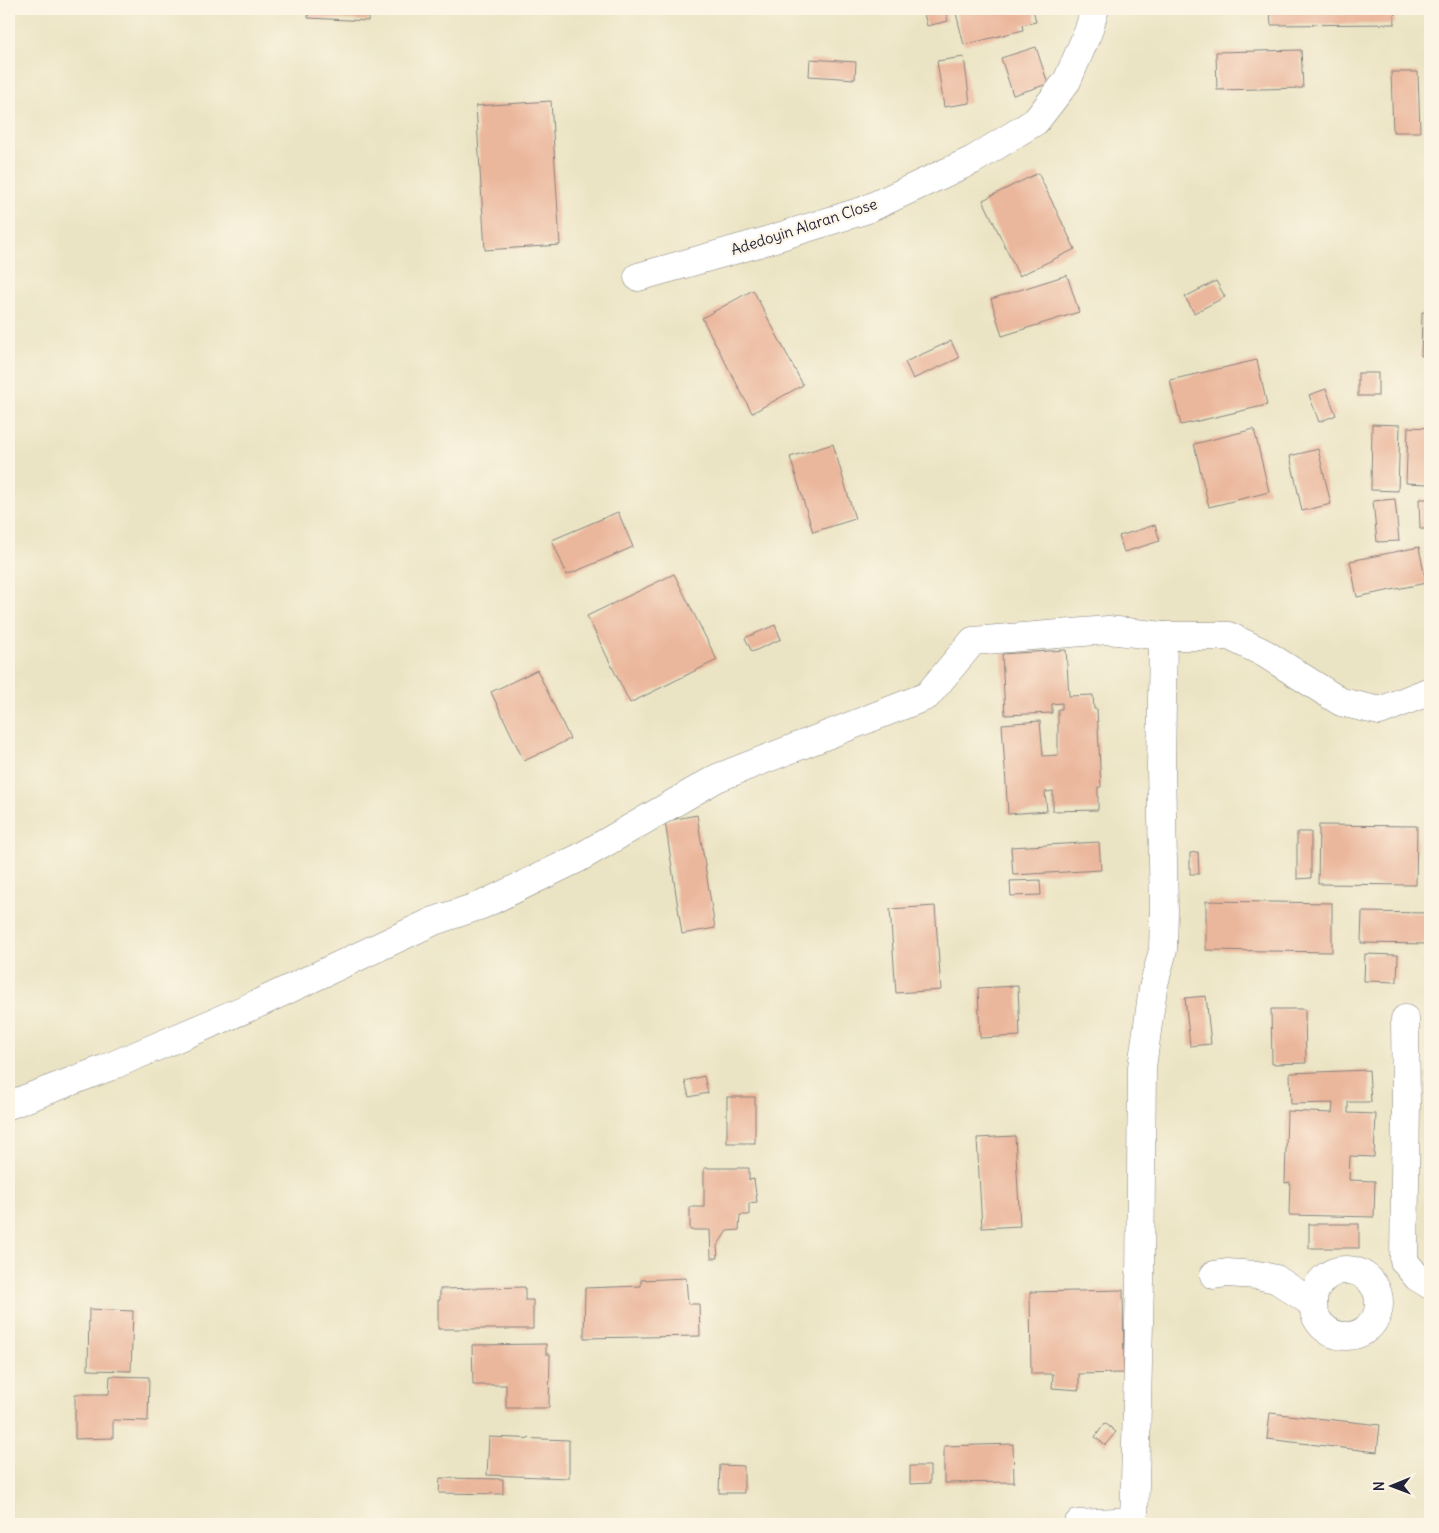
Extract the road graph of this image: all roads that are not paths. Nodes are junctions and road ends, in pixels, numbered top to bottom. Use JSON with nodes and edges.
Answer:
{"nodes":[{"id":1,"x":1095,"y":9,"type":"edge"},
{"id":2,"x":638,"y":277,"type":"dead end"},
{"id":3,"x":1163,"y":636,"type":"junction"},
{"id":4,"x":1430,"y":691,"type":"edge"},
{"id":5,"x":1405,"y":1019,"type":"dead end"},
{"id":6,"x":9,"y":1105,"type":"edge"},
{"id":7,"x":1404,"y":1261,"type":"junction"},
{"id":8,"x":1214,"y":1275,"type":"dead end"},
{"id":9,"x":1430,"y":1285,"type":"edge"},
{"id":10,"x":1375,"y":1286,"type":"junction"},
{"id":11,"x":1312,"y":1303,"type":"junction"},
{"id":12,"x":1134,"y":1523,"type":"edge"},
{"id":13,"x":1078,"y":1524,"type":"edge"}],
"edges":[{"from":1,"to":2,"type":"street","name":"Adedoyin Alaran Close"},
{"from":3,"to":4,"type":"street"},
{"from":3,"to":6,"type":"street"},
{"from":3,"to":12,"type":"street"},
{"from":5,"to":7,"type":"street"},
{"from":7,"to":9,"type":"street"},
{"from":7,"to":10,"type":"street"},
{"from":8,"to":11,"type":"street"},
{"from":10,"to":11,"type":"street"},
{"from":10,"to":11,"type":"street"},
{"from":12,"to":13,"type":"street"}]}
